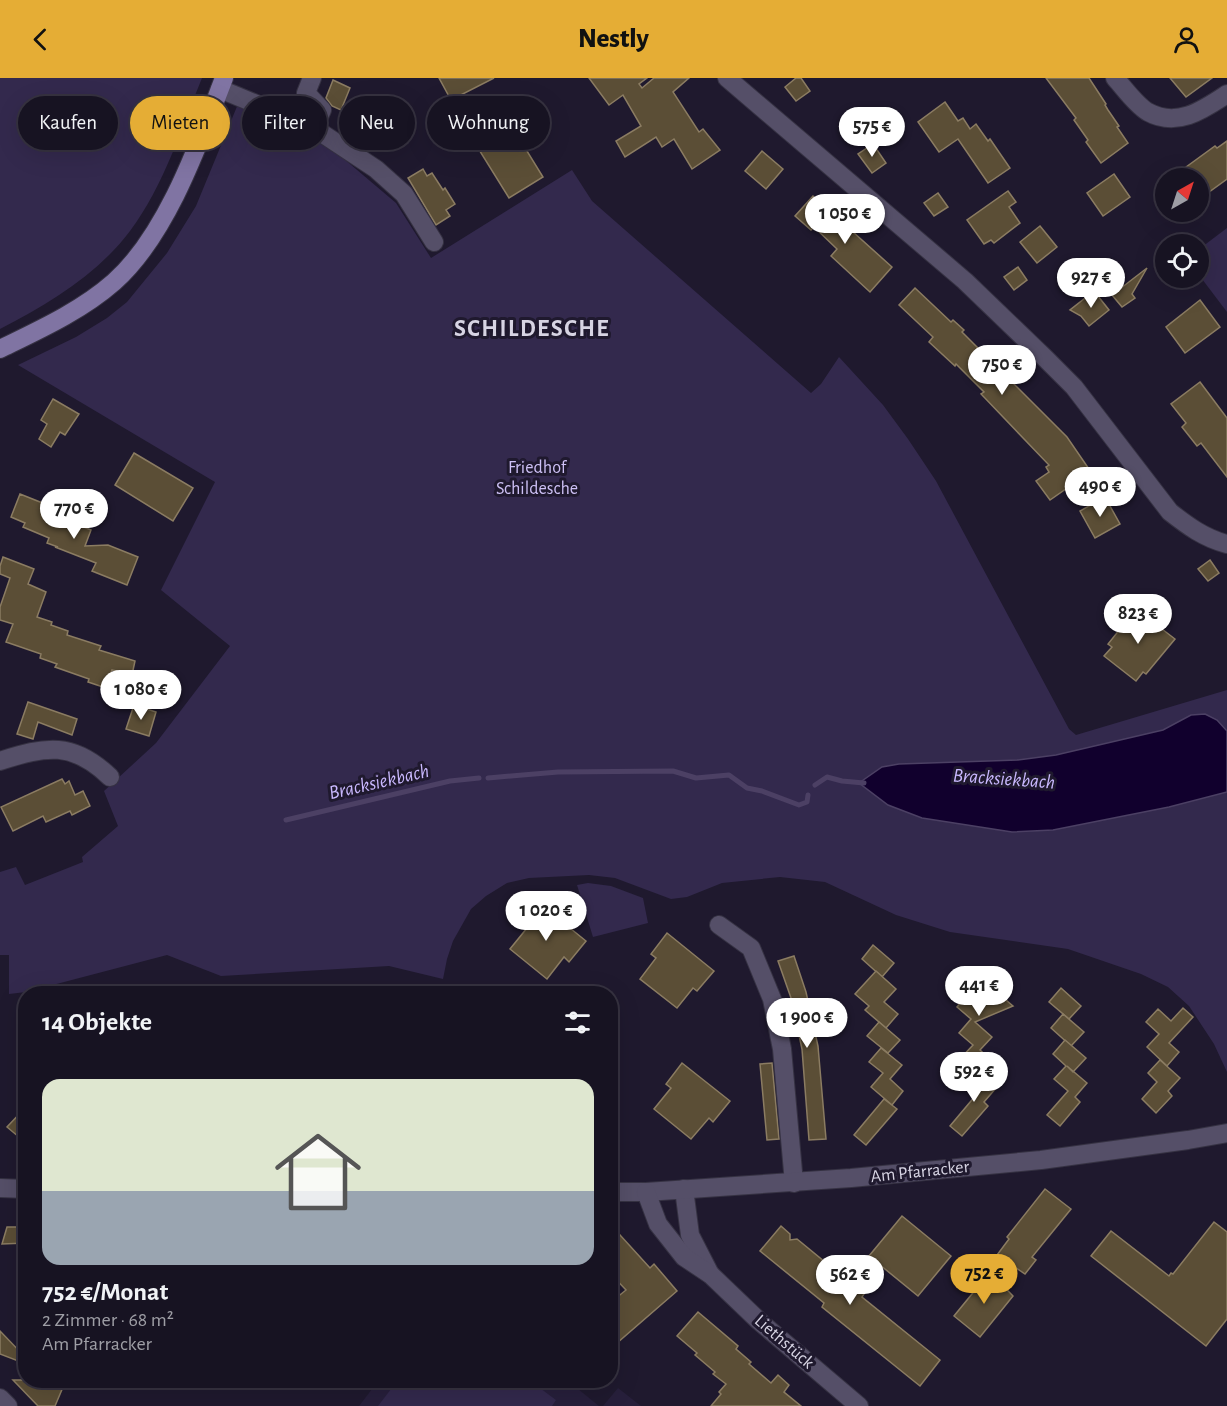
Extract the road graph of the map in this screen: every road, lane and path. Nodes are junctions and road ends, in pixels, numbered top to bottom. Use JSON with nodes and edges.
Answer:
{"nodes":[{"id":1,"x":312,"y":78,"type":"edge"},
{"id":2,"x":727,"y":78,"type":"edge"},
{"id":3,"x":1115,"y":78,"type":"edge"},
{"id":4,"x":222,"y":83,"type":"edge"},
{"id":5,"x":1227,"y":94,"type":"edge"},
{"id":6,"x":249,"y":96,"type":"edge"},
{"id":7,"x":309,"y":96,"type":"edge"},
{"id":8,"x":327,"y":137,"type":"edge"},
{"id":9,"x":434,"y":242,"type":"dead end"},
{"id":10,"x":0,"y":348,"type":"edge"},
{"id":11,"x":1227,"y":544,"type":"edge"},
{"id":12,"x":0,"y":761,"type":"edge"},
{"id":13,"x":110,"y":777,"type":"dead end"},
{"id":14,"x":719,"y":925,"type":"dead end"},
{"id":15,"x":1227,"y":1133,"type":"edge"},
{"id":16,"x":794,"y":1183,"type":"junction"},
{"id":17,"x":0,"y":1188,"type":"edge"},
{"id":18,"x":18,"y":1189,"type":"edge"},
{"id":19,"x":684,"y":1189,"type":"junction"},
{"id":20,"x":618,"y":1192,"type":"edge"},
{"id":21,"x":646,"y":1192,"type":"junction"},
{"id":22,"x":711,"y":1275,"type":"junction"},
{"id":23,"x":0,"y":1398,"type":"edge"},
{"id":24,"x":8,"y":1406,"type":"edge"},
{"id":25,"x":859,"y":1406,"type":"edge"}],
"edges":[{"from":1,"to":7,"type":"street"},
{"from":2,"to":11,"type":"street"},
{"from":3,"to":5,"type":"street"},
{"from":4,"to":6,"type":"street"},
{"from":4,"to":10,"type":"main road"},
{"from":8,"to":9,"type":"street"},
{"from":12,"to":13,"type":"street"},
{"from":14,"to":16,"type":"street"},
{"from":15,"to":16,"type":"street","name":"Am Pfarracker"},
{"from":16,"to":19,"type":"street","name":"Am Pfarracker"},
{"from":17,"to":18,"type":"street"},
{"from":19,"to":21,"type":"street","name":"Am Pfarracker"},
{"from":19,"to":22,"type":"street","name":"Liethstück"},
{"from":20,"to":21,"type":"street","name":"Am Pfarracker"},
{"from":21,"to":22,"type":"street","name":"Liethstück"},
{"from":22,"to":25,"type":"street","name":"Liethstück"},
{"from":23,"to":24,"type":"street"}]}
